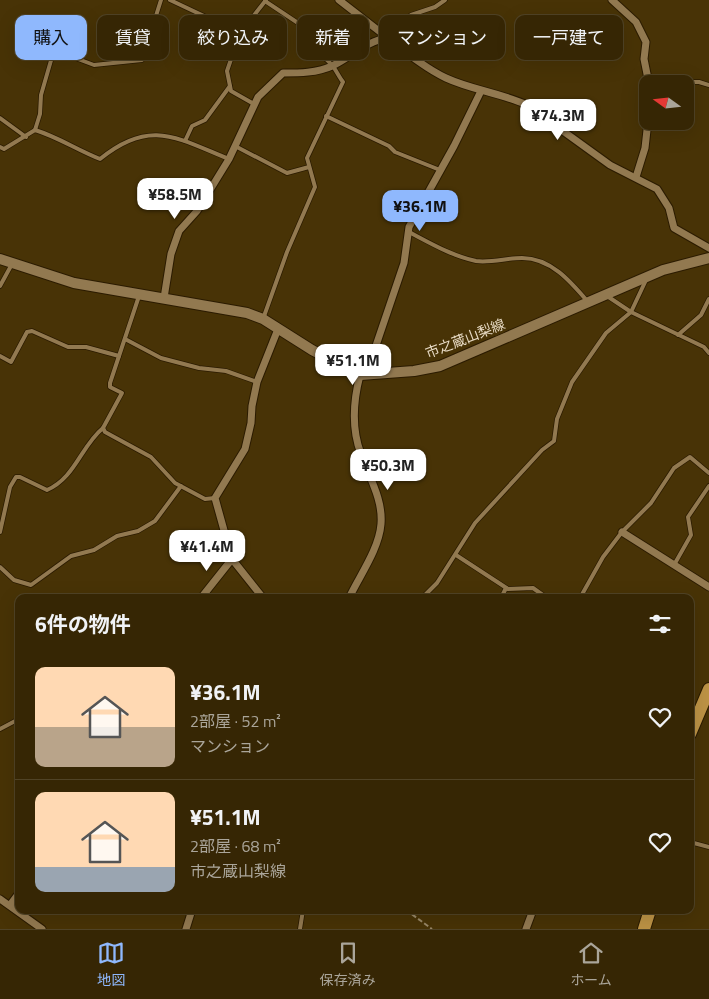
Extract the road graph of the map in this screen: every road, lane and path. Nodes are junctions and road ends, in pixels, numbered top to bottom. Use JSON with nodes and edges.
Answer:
{"nodes":[{"id":1,"x":161,"y":0,"type":"edge"},
{"id":2,"x":170,"y":0,"type":"edge"},
{"id":3,"x":266,"y":0,"type":"edge"},
{"id":4,"x":339,"y":0,"type":"edge"},
{"id":5,"x":445,"y":0,"type":"edge"},
{"id":6,"x":612,"y":0,"type":"edge"},
{"id":7,"x":202,"y":15,"type":"edge"},
{"id":8,"x":254,"y":15,"type":"edge"},
{"id":9,"x":412,"y":15,"type":"edge"},
{"id":10,"x":379,"y":31,"type":"edge"},
{"id":11,"x":379,"y":39,"type":"edge"},
{"id":12,"x":231,"y":60,"type":"edge"},
{"id":13,"x":420,"y":60,"type":"edge"},
{"id":14,"x":332,"y":66,"type":"junction"},
{"id":15,"x":647,"y":75,"type":"edge"},
{"id":16,"x":694,"y":82,"type":"edge"},
{"id":17,"x":709,"y":85,"type":"edge"},
{"id":18,"x":230,"y":86,"type":"junction"},
{"id":19,"x":482,"y":91,"type":"junction"},
{"id":20,"x":254,"y":104,"type":"junction"},
{"id":21,"x":326,"y":116,"type":"junction"},
{"id":22,"x":0,"y":118,"type":"edge"},
{"id":23,"x":35,"y":130,"type":"junction"},
{"id":24,"x":647,"y":130,"type":"edge"},
{"id":25,"x":26,"y":137,"type":"junction"},
{"id":26,"x":185,"y":142,"type":"junction"},
{"id":27,"x":235,"y":146,"type":"junction"},
{"id":28,"x":0,"y":148,"type":"edge"},
{"id":29,"x":229,"y":159,"type":"junction"},
{"id":30,"x":309,"y":166,"type":"junction"},
{"id":31,"x":440,"y":170,"type":"junction"},
{"id":32,"x":636,"y":177,"type":"junction"},
{"id":33,"x":409,"y":232,"type":"junction"},
{"id":34,"x":709,"y":248,"type":"edge"},
{"id":35,"x":709,"y":258,"type":"edge"},
{"id":36,"x":0,"y":259,"type":"edge"},
{"id":37,"x":12,"y":263,"type":"junction"},
{"id":38,"x":647,"y":276,"type":"junction"},
{"id":39,"x":0,"y":286,"type":"edge"},
{"id":40,"x":140,"y":294,"type":"junction"},
{"id":41,"x":605,"y":294,"type":"junction"},
{"id":42,"x":164,"y":298,"type":"junction"},
{"id":43,"x":709,"y":299,"type":"edge"},
{"id":44,"x":588,"y":302,"type":"junction"},
{"id":45,"x":631,"y":312,"type":"junction"},
{"id":46,"x":263,"y":319,"type":"junction"},
{"id":47,"x":278,"y":328,"type":"junction"},
{"id":48,"x":678,"y":335,"type":"junction"},
{"id":49,"x":125,"y":339,"type":"junction"},
{"id":50,"x":709,"y":354,"type":"edge"},
{"id":51,"x":0,"y":356,"type":"edge"},
{"id":52,"x":119,"y":356,"type":"junction"},
{"id":53,"x":363,"y":375,"type":"junction"},
{"id":54,"x":257,"y":382,"type":"junction"},
{"id":55,"x":103,"y":428,"type":"junction"},
{"id":56,"x":709,"y":473,"type":"edge"},
{"id":57,"x":181,"y":486,"type":"junction"},
{"id":58,"x":709,"y":486,"type":"edge"},
{"id":59,"x":215,"y":498,"type":"junction"},
{"id":60,"x":0,"y":532,"type":"edge"},
{"id":61,"x":622,"y":532,"type":"junction"},
{"id":62,"x":456,"y":554,"type":"junction"},
{"id":63,"x":232,"y":559,"type":"junction"},
{"id":64,"x":674,"y":565,"type":"junction"},
{"id":65,"x":0,"y":567,"type":"edge"},
{"id":66,"x":709,"y":587,"type":"edge"},
{"id":67,"x":506,"y":588,"type":"junction"},
{"id":68,"x":204,"y":594,"type":"edge"},
{"id":69,"x":260,"y":594,"type":"edge"},
{"id":70,"x":351,"y":594,"type":"edge"},
{"id":71,"x":426,"y":594,"type":"edge"},
{"id":72,"x":503,"y":594,"type":"edge"},
{"id":73,"x":541,"y":594,"type":"edge"},
{"id":74,"x":582,"y":594,"type":"edge"},
{"id":75,"x":709,"y":689,"type":"edge"},
{"id":76,"x":15,"y":721,"type":"edge"},
{"id":77,"x":694,"y":725,"type":"edge"},
{"id":78,"x":0,"y":729,"type":"edge"},
{"id":79,"x":694,"y":843,"type":"edge"},
{"id":80,"x":709,"y":847,"type":"edge"},
{"id":81,"x":15,"y":898,"type":"edge"},
{"id":82,"x":0,"y":899,"type":"edge"},
{"id":83,"x":10,"y":904,"type":"junction"},
{"id":84,"x":15,"y":908,"type":"edge"},
{"id":85,"x":23,"y":914,"type":"edge"},
{"id":86,"x":191,"y":914,"type":"edge"},
{"id":87,"x":302,"y":914,"type":"edge"},
{"id":88,"x":411,"y":914,"type":"edge"},
{"id":89,"x":532,"y":914,"type":"edge"},
{"id":90,"x":649,"y":914,"type":"edge"},
{"id":91,"x":42,"y":929,"type":"edge"},
{"id":92,"x":186,"y":929,"type":"edge"},
{"id":93,"x":300,"y":929,"type":"edge"},
{"id":94,"x":432,"y":929,"type":"edge"},
{"id":95,"x":526,"y":929,"type":"edge"},
{"id":96,"x":644,"y":929,"type":"edge"}],
"edges":[{"from":1,"to":23,"type":"lane"},
{"from":2,"to":7,"type":"lane"},
{"from":3,"to":8,"type":"lane"},
{"from":3,"to":14,"type":"lane"},
{"from":4,"to":10,"type":"street"},
{"from":5,"to":9,"type":"lane"},
{"from":6,"to":15,"type":"street"},
{"from":11,"to":14,"type":"street"},
{"from":12,"to":18,"type":"lane"},
{"from":13,"to":19,"type":"street"},
{"from":14,"to":20,"type":"street"},
{"from":14,"to":21,"type":"lane"},
{"from":16,"to":17,"type":"lane"},
{"from":18,"to":20,"type":"lane"},
{"from":18,"to":26,"type":"lane"},
{"from":19,"to":31,"type":"street"},
{"from":19,"to":32,"type":"street"},
{"from":20,"to":27,"type":"street"},
{"from":21,"to":30,"type":"lane"},
{"from":21,"to":31,"type":"lane"},
{"from":22,"to":25,"type":"lane"},
{"from":23,"to":25,"type":"lane"},
{"from":23,"to":26,"type":"lane"},
{"from":24,"to":32,"type":"street"},
{"from":25,"to":28,"type":"lane"},
{"from":26,"to":29,"type":"lane"},
{"from":27,"to":29,"type":"street"},
{"from":27,"to":30,"type":"lane"},
{"from":29,"to":42,"type":"street"},
{"from":30,"to":46,"type":"lane"},
{"from":31,"to":33,"type":"street"},
{"from":32,"to":34,"type":"street"},
{"from":33,"to":44,"type":"lane"},
{"from":33,"to":53,"type":"street"},
{"from":35,"to":38,"type":"main road","name":"市之蔵山梨線"},
{"from":36,"to":37,"type":"main road"},
{"from":37,"to":39,"type":"lane"},
{"from":37,"to":40,"type":"main road"},
{"from":38,"to":41,"type":"main road","name":"市之蔵山梨線"},
{"from":38,"to":45,"type":"lane"},
{"from":40,"to":42,"type":"main road"},
{"from":40,"to":49,"type":"lane"},
{"from":41,"to":44,"type":"main road","name":"市之蔵山梨線"},
{"from":41,"to":45,"type":"lane"},
{"from":42,"to":46,"type":"main road"},
{"from":43,"to":48,"type":"lane"},
{"from":44,"to":53,"type":"main road","name":"市之蔵山梨線"},
{"from":45,"to":48,"type":"lane"},
{"from":45,"to":62,"type":"lane"},
{"from":46,"to":47,"type":"main road"},
{"from":47,"to":53,"type":"main road"},
{"from":47,"to":54,"type":"street"},
{"from":48,"to":50,"type":"lane"},
{"from":49,"to":52,"type":"lane"},
{"from":49,"to":54,"type":"lane"},
{"from":51,"to":52,"type":"lane"},
{"from":52,"to":55,"type":"lane"},
{"from":53,"to":70,"type":"street"},
{"from":54,"to":59,"type":"street"},
{"from":55,"to":57,"type":"lane"},
{"from":55,"to":60,"type":"lane"},
{"from":56,"to":61,"type":"lane"},
{"from":57,"to":59,"type":"lane"},
{"from":57,"to":65,"type":"lane"},
{"from":58,"to":64,"type":"lane"},
{"from":59,"to":63,"type":"street"},
{"from":61,"to":64,"type":"street"},
{"from":61,"to":74,"type":"lane"},
{"from":62,"to":67,"type":"lane"},
{"from":62,"to":71,"type":"lane"},
{"from":63,"to":68,"type":"street"},
{"from":63,"to":69,"type":"street"},
{"from":64,"to":66,"type":"street"},
{"from":67,"to":72,"type":"lane"},
{"from":67,"to":73,"type":"lane"},
{"from":75,"to":77,"type":"highway"},
{"from":76,"to":78,"type":"lane"},
{"from":79,"to":80,"type":"lane"},
{"from":81,"to":83,"type":"street"},
{"from":82,"to":83,"type":"street"},
{"from":83,"to":84,"type":"street"},
{"from":85,"to":91,"type":"street"},
{"from":86,"to":92,"type":"street"},
{"from":87,"to":93,"type":"lane"},
{"from":88,"to":94,"type":"path"},
{"from":89,"to":95,"type":"street"},
{"from":90,"to":96,"type":"highway"}]}
